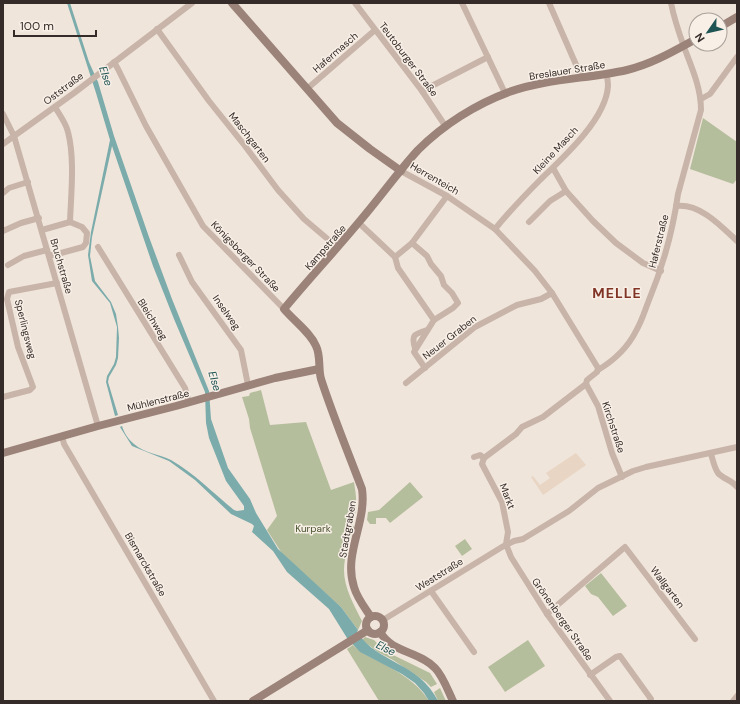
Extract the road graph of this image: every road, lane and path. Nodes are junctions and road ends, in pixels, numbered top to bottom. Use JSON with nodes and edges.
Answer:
{"nodes":[{"id":1,"x":192,"y":3,"type":"edge"},
{"id":2,"x":232,"y":3,"type":"edge"},
{"id":3,"x":355,"y":3,"type":"edge"},
{"id":4,"x":462,"y":3,"type":"edge"},
{"id":5,"x":549,"y":3,"type":"edge"},
{"id":6,"x":671,"y":3,"type":"edge"},
{"id":7,"x":737,"y":16,"type":"edge"},
{"id":8,"x":728,"y":22,"type":"edge"},
{"id":9,"x":157,"y":29,"type":"junction"},
{"id":10,"x":375,"y":30,"type":"junction"},
{"id":11,"x":688,"y":43,"type":"edge"},
{"id":12,"x":683,"y":46,"type":"junction"},
{"id":13,"x":488,"y":57,"type":"junction"},
{"id":14,"x":737,"y":57,"type":"edge"},
{"id":15,"x":114,"y":62,"type":"junction"},
{"id":16,"x":607,"y":74,"type":"junction"},
{"id":17,"x":581,"y":76,"type":"junction"},
{"id":18,"x":308,"y":88,"type":"junction"},
{"id":19,"x":422,"y":91,"type":"junction"},
{"id":20,"x":505,"y":93,"type":"junction"},
{"id":21,"x":701,"y":98,"type":"junction"},
{"id":22,"x":55,"y":106,"type":"junction"},
{"id":23,"x":3,"y":114,"type":"edge"},
{"id":24,"x":446,"y":127,"type":"junction"},
{"id":25,"x":14,"y":136,"type":"junction"},
{"id":26,"x":3,"y":144,"type":"edge"},
{"id":27,"x":553,"y":168,"type":"junction"},
{"id":28,"x":401,"y":171,"type":"junction"},
{"id":29,"x":28,"y":182,"type":"junction"},
{"id":30,"x":566,"y":190,"type":"junction"},
{"id":31,"x":3,"y":193,"type":"edge"},
{"id":32,"x":447,"y":196,"type":"junction"},
{"id":33,"x":380,"y":197,"type":"joint"},
{"id":34,"x":676,"y":206,"type":"junction"},
{"id":35,"x":39,"y":218,"type":"junction"},
{"id":36,"x":70,"y":222,"type":"junction"},
{"id":37,"x":529,"y":222,"type":"dead end"},
{"id":38,"x":359,"y":223,"type":"junction"},
{"id":39,"x":42,"y":230,"type":"junction"},
{"id":40,"x":495,"y":230,"type":"junction"},
{"id":41,"x":3,"y":231,"type":"edge"},
{"id":42,"x":737,"y":241,"type":"edge"},
{"id":43,"x":412,"y":243,"type":"junction"},
{"id":44,"x":337,"y":246,"type":"junction"},
{"id":45,"x":98,"y":247,"type":"dead end"},
{"id":46,"x":48,"y":253,"type":"junction"},
{"id":47,"x":179,"y":255,"type":"dead end"},
{"id":48,"x":395,"y":257,"type":"junction"},
{"id":49,"x":8,"y":266,"type":"dead end"},
{"id":50,"x":661,"y":271,"type":"junction"},
{"id":51,"x":57,"y":283,"type":"junction"},
{"id":52,"x":552,"y":293,"type":"junction"},
{"id":53,"x":284,"y":309,"type":"junction"},
{"id":54,"x":434,"y":320,"type":"junction"},
{"id":55,"x":427,"y":366,"type":"junction"},
{"id":56,"x":598,"y":370,"type":"junction"},
{"id":57,"x":319,"y":372,"type":"junction"},
{"id":58,"x":406,"y":383,"type":"dead end"},
{"id":59,"x":586,"y":384,"type":"junction"},
{"id":60,"x":248,"y":385,"type":"junction"},
{"id":61,"x":3,"y":397,"type":"edge"},
{"id":62,"x":189,"y":403,"type":"junction"},
{"id":63,"x":98,"y":426,"type":"junction"},
{"id":64,"x":62,"y":436,"type":"junction"},
{"id":65,"x":737,"y":447,"type":"edge"},
{"id":66,"x":3,"y":453,"type":"edge"},
{"id":67,"x":711,"y":454,"type":"junction"},
{"id":68,"x":474,"y":457,"type":"dead end"},
{"id":69,"x":484,"y":458,"type":"junction"},
{"id":70,"x":622,"y":476,"type":"junction"},
{"id":71,"x":737,"y":487,"type":"edge"},
{"id":72,"x":506,"y":544,"type":"junction"},
{"id":73,"x":431,"y":591,"type":"junction"},
{"id":74,"x":547,"y":614,"type":"junction"},
{"id":75,"x":371,"y":617,"type":"junction"},
{"id":76,"x":383,"y":620,"type":"junction"},
{"id":77,"x":365,"y":632,"type":"junction"},
{"id":78,"x":380,"y":632,"type":"junction"},
{"id":79,"x":695,"y":640,"type":"dead end"},
{"id":80,"x":474,"y":652,"type":"dead end"},
{"id":81,"x":590,"y":675,"type":"junction"},
{"id":82,"x":737,"y":696,"type":"edge"},
{"id":83,"x":214,"y":701,"type":"edge"},
{"id":84,"x":253,"y":701,"type":"edge"},
{"id":85,"x":453,"y":701,"type":"edge"},
{"id":86,"x":610,"y":701,"type":"edge"},
{"id":87,"x":650,"y":701,"type":"edge"},
{"id":88,"x":733,"y":701,"type":"edge"}],
"edges":[{"from":1,"to":9,"type":"street","name":"Oststraße"},
{"from":2,"to":18,"type":"street","name":"Herrenteich"},
{"from":3,"to":10,"type":"street","name":"Teutoburger Straße"},
{"from":4,"to":13,"type":"street"},
{"from":5,"to":17,"type":"street"},
{"from":6,"to":12,"type":"street","name":"Haferstraße"},
{"from":7,"to":8,"type":"street"},
{"from":9,"to":15,"type":"street","name":"Oststraße"},
{"from":9,"to":44,"type":"street","name":"Maschgarten"},
{"from":10,"to":18,"type":"street","name":"Hafermasch"},
{"from":10,"to":19,"type":"street","name":"Teutoburger Straße"},
{"from":11,"to":12,"type":"street","name":"Breslauer Straße"},
{"from":12,"to":16,"type":"street","name":"Breslauer Straße"},
{"from":12,"to":21,"type":"street","name":"Haferstraße"},
{"from":13,"to":19,"type":"street"},
{"from":13,"to":20,"type":"street"},
{"from":14,"to":21,"type":"street"},
{"from":15,"to":22,"type":"street","name":"Oststraße"},
{"from":15,"to":53,"type":"street","name":"Königsberger Straße"},
{"from":16,"to":17,"type":"street","name":"Breslauer Straße"},
{"from":16,"to":27,"type":"street","name":"Kleine Masch"},
{"from":17,"to":20,"type":"street","name":"Breslauer Straße"},
{"from":18,"to":28,"type":"street","name":"Herrenteich"},
{"from":19,"to":24,"type":"street","name":"Teutoburger Straße"},
{"from":20,"to":24,"type":"street","name":"Breslauer Straße"},
{"from":21,"to":34,"type":"street","name":"Haferstraße"},
{"from":22,"to":25,"type":"street","name":"Oststraße"},
{"from":22,"to":36,"type":"street"},
{"from":23,"to":25,"type":"street","name":"Bruchstraße"},
{"from":24,"to":28,"type":"street","name":"Breslauer Straße"},
{"from":25,"to":26,"type":"street","name":"Oststraße"},
{"from":25,"to":29,"type":"street","name":"Bruchstraße"},
{"from":27,"to":30,"type":"street"},
{"from":27,"to":40,"type":"street","name":"Kleine Masch"},
{"from":28,"to":32,"type":"street","name":"Herrenteich"},
{"from":28,"to":33,"type":"street","name":"Breslauer Straße"},
{"from":29,"to":31,"type":"street"},
{"from":29,"to":35,"type":"street","name":"Bruchstraße"},
{"from":30,"to":37,"type":"street"},
{"from":30,"to":50,"type":"street"},
{"from":32,"to":40,"type":"street","name":"Herrenteich"},
{"from":32,"to":43,"type":"street"},
{"from":33,"to":38,"type":"street","name":"Kampstraße"},
{"from":34,"to":42,"type":"street"},
{"from":34,"to":50,"type":"street","name":"Haferstraße"},
{"from":35,"to":39,"type":"street","name":"Bruchstraße"},
{"from":35,"to":41,"type":"street"},
{"from":36,"to":39,"type":"street"},
{"from":36,"to":46,"type":"street"},
{"from":38,"to":44,"type":"street","name":"Kampstraße"},
{"from":38,"to":48,"type":"street"},
{"from":39,"to":46,"type":"street","name":"Bruchstraße"},
{"from":40,"to":52,"type":"street","name":"Herrenteich"},
{"from":43,"to":48,"type":"street"},
{"from":43,"to":54,"type":"street"},
{"from":44,"to":53,"type":"street","name":"Kampstraße"},
{"from":45,"to":62,"type":"street","name":"Bleichweg"},
{"from":46,"to":49,"type":"street"},
{"from":46,"to":51,"type":"street","name":"Bruchstraße"},
{"from":47,"to":60,"type":"street","name":"Inselweg"},
{"from":48,"to":54,"type":"street"},
{"from":50,"to":56,"type":"street","name":"Haferstraße"},
{"from":51,"to":61,"type":"street","name":"Sperlingsweg"},
{"from":51,"to":63,"type":"street","name":"Bruchstraße"},
{"from":52,"to":55,"type":"street","name":"Neuer Graben"},
{"from":52,"to":56,"type":"street","name":"Herrenteich"},
{"from":53,"to":57,"type":"street","name":"Königsberger Straße"},
{"from":54,"to":55,"type":"street"},
{"from":55,"to":58,"type":"street","name":"Neuer Graben"},
{"from":56,"to":59,"type":"street"},
{"from":57,"to":60,"type":"street","name":"Mühlenstraße"},
{"from":57,"to":75,"type":"street","name":"Stadtgraben"},
{"from":59,"to":69,"type":"street"},
{"from":59,"to":70,"type":"street","name":"Kirchstraße"},
{"from":60,"to":62,"type":"street","name":"Mühlenstraße"},
{"from":62,"to":63,"type":"street","name":"Mühlenstraße"},
{"from":63,"to":64,"type":"street","name":"Mühlenstraße"},
{"from":64,"to":66,"type":"street","name":"Mühlenstraße"},
{"from":64,"to":83,"type":"street","name":"Bismarckstraße"},
{"from":65,"to":67,"type":"street","name":"Weststraße"},
{"from":67,"to":70,"type":"street","name":"Weststraße"},
{"from":67,"to":71,"type":"street"},
{"from":68,"to":69,"type":"street"},
{"from":69,"to":72,"type":"street","name":"Markt"},
{"from":70,"to":72,"type":"street","name":"Weststraße"},
{"from":72,"to":73,"type":"street","name":"Weststraße"},
{"from":72,"to":74,"type":"street","name":"Grönenberger Straße"},
{"from":73,"to":76,"type":"street","name":"Weststraße"},
{"from":73,"to":80,"type":"street"},
{"from":74,"to":79,"type":"street","name":"Wallgarten"},
{"from":74,"to":81,"type":"street","name":"Grönenberger Straße"},
{"from":75,"to":76,"type":"street"},
{"from":75,"to":77,"type":"street"},
{"from":76,"to":78,"type":"street"},
{"from":77,"to":78,"type":"street"},
{"from":77,"to":84,"type":"street"},
{"from":78,"to":85,"type":"street"},
{"from":81,"to":86,"type":"street","name":"Grönenberger Straße"},
{"from":81,"to":87,"type":"street"},
{"from":82,"to":88,"type":"street"}]}
